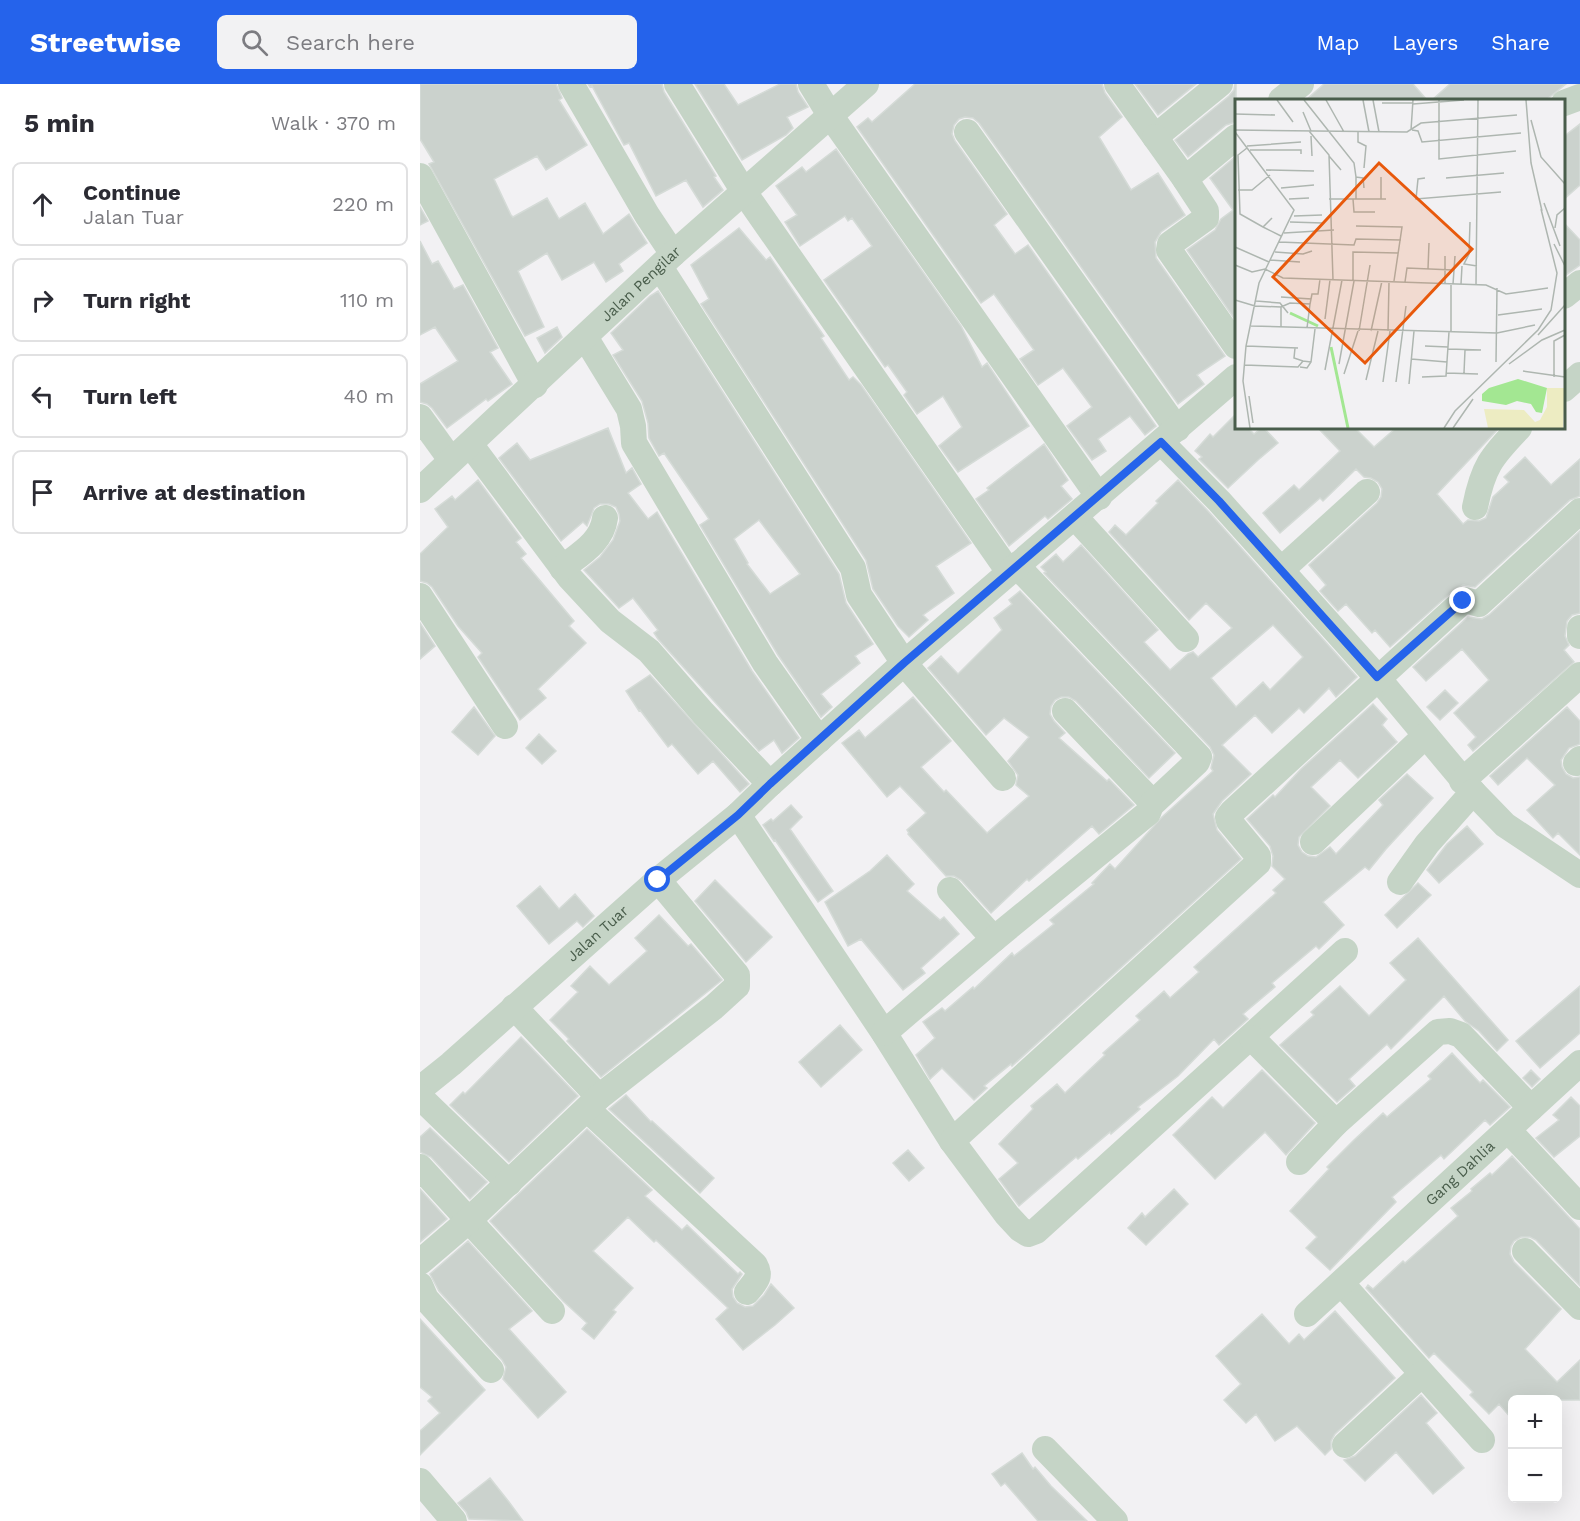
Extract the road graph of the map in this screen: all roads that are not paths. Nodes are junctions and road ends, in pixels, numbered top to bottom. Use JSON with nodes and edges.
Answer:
{"nodes":[{"id":1,"x":571,"y":84,"type":"edge"},
{"id":2,"x":677,"y":84,"type":"edge"},
{"id":3,"x":811,"y":84,"type":"edge"},
{"id":4,"x":866,"y":84,"type":"edge"},
{"id":5,"x":1118,"y":84,"type":"edge"},
{"id":6,"x":1220,"y":84,"type":"edge"},
{"id":7,"x":1580,"y":98,"type":"edge"},
{"id":8,"x":1565,"y":102,"type":"edge"},
{"id":9,"x":830,"y":115,"type":"junction"},
{"id":10,"x":968,"y":132,"type":"dead end"},
{"id":11,"x":1155,"y":137,"type":"junction"},
{"id":12,"x":1235,"y":138,"type":"edge"},
{"id":13,"x":420,"y":176,"type":"edge"},
{"id":14,"x":1185,"y":179,"type":"junction"},
{"id":15,"x":744,"y":192,"type":"junction"},
{"id":16,"x":666,"y":261,"type":"junction"},
{"id":17,"x":1580,"y":283,"type":"edge"},
{"id":18,"x":1565,"y":294,"type":"edge"},
{"id":19,"x":585,"y":337,"type":"junction"},
{"id":20,"x":1235,"y":345,"type":"edge"},
{"id":21,"x":1580,"y":375,"type":"edge"},
{"id":22,"x":1235,"y":378,"type":"edge"},
{"id":23,"x":535,"y":385,"type":"junction"},
{"id":24,"x":1565,"y":387,"type":"edge"},
{"id":25,"x":420,"y":417,"type":"edge"},
{"id":26,"x":1518,"y":429,"type":"edge"},
{"id":27,"x":1169,"y":436,"type":"junction"},
{"id":28,"x":460,"y":452,"type":"junction"},
{"id":29,"x":420,"y":490,"type":"edge"},
{"id":30,"x":1367,"y":492,"type":"dead end"},
{"id":31,"x":1098,"y":497,"type":"junction"},
{"id":32,"x":1475,"y":507,"type":"dead end"},
{"id":33,"x":1580,"y":511,"type":"edge"},
{"id":34,"x":1075,"y":517,"type":"junction"},
{"id":35,"x":605,"y":518,"type":"dead end"},
{"id":36,"x":562,"y":568,"type":"junction"},
{"id":37,"x":1012,"y":569,"type":"junction"},
{"id":38,"x":1281,"y":570,"type":"junction"},
{"id":39,"x":420,"y":596,"type":"edge"},
{"id":40,"x":1580,"y":628,"type":"edge"},
{"id":41,"x":1580,"y":636,"type":"edge"},
{"id":42,"x":1186,"y":639,"type":"dead end"},
{"id":43,"x":904,"y":663,"type":"junction"},
{"id":44,"x":1580,"y":675,"type":"edge"},
{"id":45,"x":1377,"y":677,"type":"junction"},
{"id":46,"x":1065,"y":711,"type":"dead end"},
{"id":47,"x":505,"y":726,"type":"dead end"},
{"id":48,"x":1425,"y":736,"type":"junction"},
{"id":49,"x":819,"y":740,"type":"junction"},
{"id":50,"x":1003,"y":778,"type":"dead end"},
{"id":51,"x":770,"y":784,"type":"junction"},
{"id":52,"x":1468,"y":786,"type":"junction"},
{"id":53,"x":1152,"y":805,"type":"junction"},
{"id":54,"x":738,"y":815,"type":"junction"},
{"id":55,"x":1313,"y":842,"type":"dead end"},
{"id":56,"x":1580,"y":875,"type":"edge"},
{"id":57,"x":658,"y":880,"type":"junction"},
{"id":58,"x":1400,"y":882,"type":"dead end"},
{"id":59,"x":950,"y":890,"type":"dead end"},
{"id":60,"x":994,"y":939,"type":"junction"},
{"id":61,"x":1346,"y":951,"type":"dead end"},
{"id":62,"x":514,"y":1007,"type":"junction"},
{"id":63,"x":884,"y":1033,"type":"junction"},
{"id":64,"x":1252,"y":1038,"type":"junction"},
{"id":65,"x":1580,"y":1063,"type":"edge"},
{"id":66,"x":420,"y":1089,"type":"edge"},
{"id":67,"x":420,"y":1097,"type":"edge"},
{"id":68,"x":593,"y":1103,"type":"junction"},
{"id":69,"x":1531,"y":1108,"type":"junction"},
{"id":70,"x":1336,"y":1123,"type":"junction"},
{"id":71,"x":1508,"y":1130,"type":"junction"},
{"id":72,"x":952,"y":1141,"type":"junction"},
{"id":73,"x":1299,"y":1162,"type":"dead end"},
{"id":74,"x":420,"y":1167,"type":"edge"},
{"id":75,"x":509,"y":1183,"type":"junction"},
{"id":76,"x":1580,"y":1207,"type":"edge"},
{"id":77,"x":468,"y":1221,"type":"junction"},
{"id":78,"x":1525,"y":1251,"type":"dead end"},
{"id":79,"x":420,"y":1262,"type":"edge"},
{"id":80,"x":1342,"y":1284,"type":"junction"},
{"id":81,"x":420,"y":1285,"type":"edge"},
{"id":82,"x":747,"y":1292,"type":"dead end"},
{"id":83,"x":1580,"y":1306,"type":"edge"},
{"id":84,"x":552,"y":1311,"type":"dead end"},
{"id":85,"x":1307,"y":1314,"type":"dead end"},
{"id":86,"x":490,"y":1370,"type":"dead end"},
{"id":87,"x":1422,"y":1374,"type":"junction"},
{"id":88,"x":1482,"y":1440,"type":"dead end"},
{"id":89,"x":1345,"y":1445,"type":"dead end"},
{"id":90,"x":1045,"y":1449,"type":"dead end"},
{"id":91,"x":420,"y":1481,"type":"edge"},
{"id":92,"x":1103,"y":1516,"type":"edge"},
{"id":93,"x":454,"y":1521,"type":"edge"}],
"edges":[{"from":1,"to":16,"type":"street"},
{"from":2,"to":15,"type":"street"},
{"from":3,"to":9,"type":"street"},
{"from":4,"to":9,"type":"street","name":"Jalan Pengilar"},
{"from":5,"to":11,"type":"street"},
{"from":6,"to":11,"type":"street"},
{"from":7,"to":8,"type":"street"},
{"from":9,"to":15,"type":"street","name":"Jalan Pengilar"},
{"from":9,"to":31,"type":"street"},
{"from":10,"to":27,"type":"street"},
{"from":11,"to":14,"type":"street"},
{"from":12,"to":14,"type":"street"},
{"from":13,"to":23,"type":"street"},
{"from":14,"to":20,"type":"street"},
{"from":15,"to":16,"type":"street","name":"Jalan Pengilar"},
{"from":15,"to":37,"type":"street"},
{"from":16,"to":19,"type":"street","name":"Jalan Pengilar"},
{"from":16,"to":43,"type":"street"},
{"from":17,"to":18,"type":"street"},
{"from":19,"to":23,"type":"street","name":"Jalan Pengilar"},
{"from":19,"to":49,"type":"street"},
{"from":21,"to":24,"type":"street"},
{"from":22,"to":27,"type":"street","name":"Jalan Tuar"},
{"from":23,"to":28,"type":"street","name":"Jalan Pengilar"},
{"from":25,"to":28,"type":"street"},
{"from":26,"to":32,"type":"street"},
{"from":27,"to":31,"type":"street","name":"Jalan Tuar"},
{"from":27,"to":38,"type":"street"},
{"from":28,"to":29,"type":"street","name":"Jalan Pengilar"},
{"from":28,"to":36,"type":"street"},
{"from":30,"to":38,"type":"street"},
{"from":31,"to":34,"type":"street","name":"Jalan Tuar"},
{"from":33,"to":45,"type":"street"},
{"from":34,"to":37,"type":"street","name":"Jalan Tuar"},
{"from":34,"to":42,"type":"street"},
{"from":35,"to":36,"type":"street"},
{"from":36,"to":51,"type":"street"},
{"from":37,"to":43,"type":"street","name":"Jalan Tuar"},
{"from":37,"to":53,"type":"street"},
{"from":38,"to":45,"type":"street"},
{"from":39,"to":47,"type":"street"},
{"from":40,"to":41,"type":"street"},
{"from":43,"to":49,"type":"street","name":"Jalan Tuar"},
{"from":43,"to":50,"type":"street"},
{"from":44,"to":52,"type":"street"},
{"from":45,"to":48,"type":"street"},
{"from":45,"to":72,"type":"street"},
{"from":46,"to":53,"type":"street"},
{"from":48,"to":52,"type":"street"},
{"from":48,"to":55,"type":"street"},
{"from":49,"to":51,"type":"street","name":"Jalan Tuar"},
{"from":51,"to":54,"type":"street","name":"Jalan Tuar"},
{"from":52,"to":56,"type":"street"},
{"from":52,"to":58,"type":"street"},
{"from":53,"to":60,"type":"street"},
{"from":54,"to":57,"type":"street","name":"Jalan Tuar"},
{"from":54,"to":63,"type":"street"},
{"from":57,"to":62,"type":"street","name":"Jalan Tuar"},
{"from":57,"to":68,"type":"street"},
{"from":59,"to":60,"type":"street"},
{"from":60,"to":63,"type":"street"},
{"from":61,"to":64,"type":"street"},
{"from":62,"to":66,"type":"street","name":"Jalan Tuar"},
{"from":62,"to":68,"type":"street"},
{"from":63,"to":72,"type":"street"},
{"from":64,"to":70,"type":"street"},
{"from":64,"to":72,"type":"street"},
{"from":65,"to":69,"type":"street","name":"Gang Dahlia"},
{"from":67,"to":75,"type":"street"},
{"from":68,"to":75,"type":"street"},
{"from":68,"to":82,"type":"street"},
{"from":69,"to":70,"type":"street"},
{"from":69,"to":71,"type":"street","name":"Gang Dahlia"},
{"from":70,"to":73,"type":"street"},
{"from":71,"to":76,"type":"street"},
{"from":71,"to":80,"type":"street","name":"Gang Dahlia"},
{"from":74,"to":77,"type":"street"},
{"from":75,"to":77,"type":"street"},
{"from":77,"to":79,"type":"street"},
{"from":77,"to":84,"type":"street"},
{"from":78,"to":83,"type":"street"},
{"from":80,"to":85,"type":"street","name":"Gang Dahlia"},
{"from":80,"to":87,"type":"street"},
{"from":81,"to":86,"type":"street"},
{"from":87,"to":88,"type":"street"},
{"from":87,"to":89,"type":"street"},
{"from":90,"to":92,"type":"street"},
{"from":91,"to":93,"type":"street"}]}
